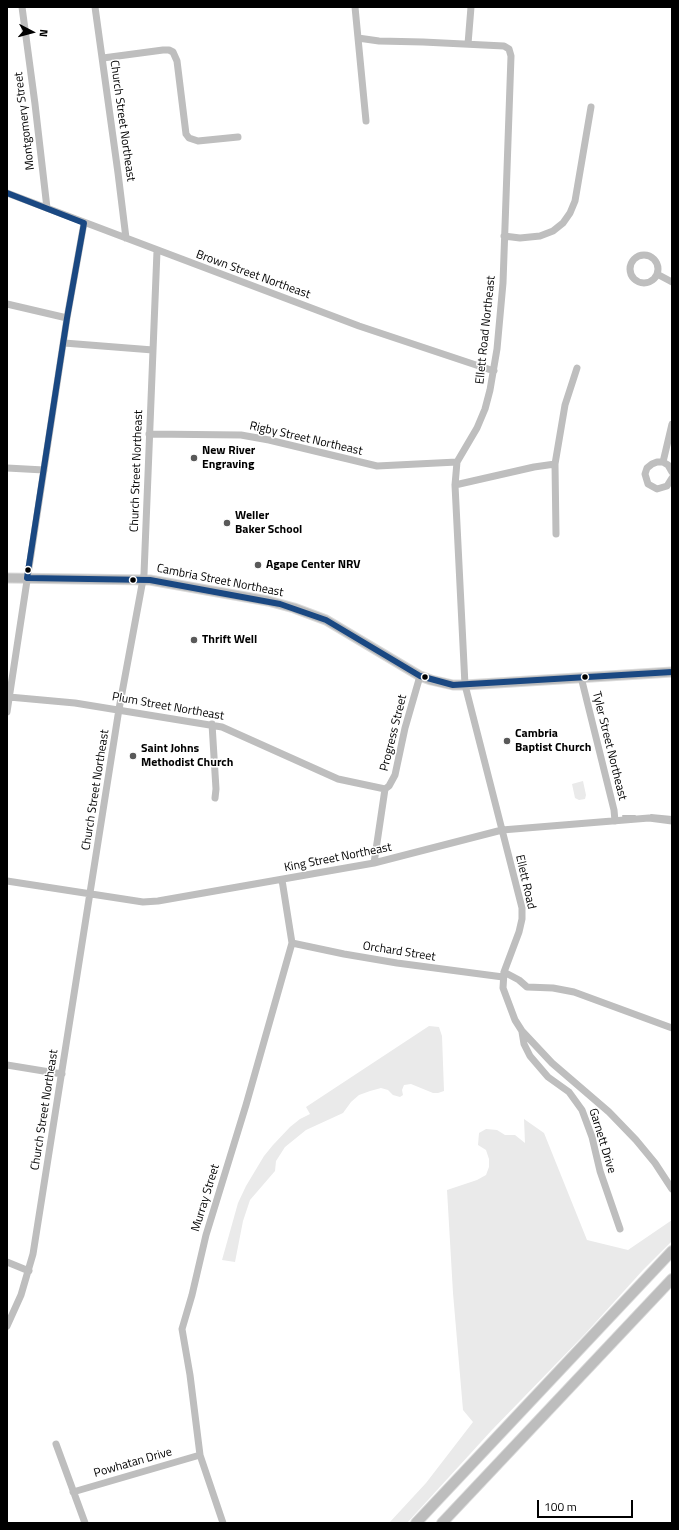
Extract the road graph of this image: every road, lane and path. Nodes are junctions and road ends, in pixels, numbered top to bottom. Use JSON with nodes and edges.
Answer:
{"nodes":[{"id":1,"x":22,"y":7,"type":"edge"},
{"id":2,"x":96,"y":7,"type":"edge"},
{"id":3,"x":355,"y":7,"type":"edge"},
{"id":4,"x":471,"y":7,"type":"edge"},
{"id":5,"x":358,"y":38,"type":"junction"},
{"id":6,"x":468,"y":44,"type":"junction"},
{"id":7,"x":103,"y":58,"type":"junction"},
{"id":8,"x":591,"y":107,"type":"dead end"},
{"id":9,"x":366,"y":121,"type":"dead end"},
{"id":10,"x":238,"y":137,"type":"dead end"},
{"id":11,"x":7,"y":193,"type":"edge"},
{"id":12,"x":47,"y":208,"type":"junction"},
{"id":13,"x":84,"y":223,"type":"junction"},
{"id":14,"x":504,"y":236,"type":"junction"},
{"id":15,"x":126,"y":238,"type":"junction"},
{"id":16,"x":157,"y":251,"type":"junction"},
{"id":17,"x":657,"y":274,"type":"junction"},
{"id":18,"x":672,"y":282,"type":"edge"},
{"id":19,"x":7,"y":304,"type":"edge"},
{"id":20,"x":67,"y":318,"type":"junction"},
{"id":21,"x":64,"y":342,"type":"junction"},
{"id":22,"x":153,"y":350,"type":"junction"},
{"id":23,"x":577,"y":368,"type":"dead end"},
{"id":24,"x":494,"y":371,"type":"junction"},
{"id":25,"x":672,"y":424,"type":"edge"},
{"id":26,"x":149,"y":434,"type":"junction"},
{"id":27,"x":457,"y":462,"type":"junction"},
{"id":28,"x":663,"y":462,"type":"junction"},
{"id":29,"x":555,"y":464,"type":"junction"},
{"id":30,"x":7,"y":468,"type":"edge"},
{"id":31,"x":44,"y":470,"type":"junction"},
{"id":32,"x":672,"y":472,"type":"edge"},
{"id":33,"x":672,"y":478,"type":"edge"},
{"id":34,"x":454,"y":485,"type":"junction"},
{"id":35,"x":556,"y":534,"type":"dead end"},
{"id":36,"x":7,"y":578,"type":"edge"},
{"id":37,"x":27,"y":578,"type":"junction"},
{"id":38,"x":143,"y":580,"type":"junction"},
{"id":39,"x":672,"y":672,"type":"edge"},
{"id":40,"x":420,"y":676,"type":"junction"},
{"id":41,"x":581,"y":677,"type":"junction"},
{"id":42,"x":465,"y":685,"type":"junction"},
{"id":43,"x":9,"y":697,"type":"junction"},
{"id":44,"x":119,"y":709,"type":"junction"},
{"id":45,"x":7,"y":712,"type":"edge"},
{"id":46,"x":212,"y":724,"type":"junction"},
{"id":47,"x":384,"y":789,"type":"junction"},
{"id":48,"x":215,"y":798,"type":"dead end"},
{"id":49,"x":672,"y":820,"type":"edge"},
{"id":50,"x":615,"y":821,"type":"junction"},
{"id":51,"x":502,"y":830,"type":"junction"},
{"id":52,"x":374,"y":863,"type":"junction"},
{"id":53,"x":282,"y":880,"type":"junction"},
{"id":54,"x":7,"y":881,"type":"edge"},
{"id":55,"x":91,"y":894,"type":"junction"},
{"id":56,"x":292,"y":943,"type":"junction"},
{"id":57,"x":503,"y":975,"type":"junction"},
{"id":58,"x":672,"y":1028,"type":"edge"},
{"id":59,"x":522,"y":1031,"type":"junction"},
{"id":60,"x":7,"y":1065,"type":"edge"},
{"id":61,"x":62,"y":1074,"type":"junction"},
{"id":62,"x":672,"y":1189,"type":"edge"},
{"id":63,"x":620,"y":1229,"type":"dead end"},
{"id":64,"x":672,"y":1251,"type":"edge"},
{"id":65,"x":7,"y":1262,"type":"edge"},
{"id":66,"x":29,"y":1271,"type":"junction"},
{"id":67,"x":672,"y":1279,"type":"edge"},
{"id":68,"x":7,"y":1326,"type":"edge"},
{"id":69,"x":56,"y":1444,"type":"dead end"},
{"id":70,"x":200,"y":1455,"type":"junction"},
{"id":71,"x":73,"y":1492,"type":"junction"},
{"id":72,"x":85,"y":1523,"type":"edge"},
{"id":73,"x":223,"y":1523,"type":"edge"},
{"id":74,"x":416,"y":1523,"type":"edge"},
{"id":75,"x":442,"y":1523,"type":"edge"}],
"edges":[{"from":1,"to":12,"type":"street","name":"Montgomery Street"},
{"from":2,"to":7,"type":"street","name":"Church Street Northeast"},
{"from":3,"to":5,"type":"street"},
{"from":4,"to":6,"type":"street"},
{"from":5,"to":6,"type":"street","name":"Ellett Road Northeast"},
{"from":5,"to":9,"type":"street"},
{"from":6,"to":14,"type":"street","name":"Ellett Road Northeast"},
{"from":7,"to":10,"type":"street"},
{"from":7,"to":15,"type":"street","name":"Church Street Northeast"},
{"from":8,"to":14,"type":"street"},
{"from":11,"to":12,"type":"street","name":"Brown Street Northeast"},
{"from":12,"to":13,"type":"street","name":"Brown Street Northeast"},
{"from":13,"to":15,"type":"street","name":"Brown Street Northeast"},
{"from":13,"to":20,"type":"street"},
{"from":14,"to":24,"type":"street","name":"Ellett Road Northeast"},
{"from":15,"to":16,"type":"street","name":"Brown Street Northeast"},
{"from":16,"to":22,"type":"street","name":"Church Street Northeast"},
{"from":16,"to":24,"type":"street","name":"Brown Street Northeast"},
{"from":17,"to":17,"type":"street"},
{"from":17,"to":18,"type":"street"},
{"from":19,"to":20,"type":"street"},
{"from":20,"to":21,"type":"street"},
{"from":21,"to":22,"type":"street"},
{"from":21,"to":31,"type":"street"},
{"from":22,"to":26,"type":"street","name":"Church Street Northeast"},
{"from":23,"to":29,"type":"street"},
{"from":24,"to":27,"type":"street","name":"Ellett Road Northeast"},
{"from":25,"to":28,"type":"street"},
{"from":26,"to":27,"type":"street","name":"Rigby Street Northeast"},
{"from":26,"to":38,"type":"street","name":"Church Street Northeast"},
{"from":27,"to":34,"type":"street","name":"Ellett Road Northeast"},
{"from":28,"to":32,"type":"street"},
{"from":28,"to":33,"type":"street"},
{"from":29,"to":34,"type":"street"},
{"from":29,"to":35,"type":"street"},
{"from":30,"to":31,"type":"street"},
{"from":31,"to":37,"type":"street"},
{"from":34,"to":42,"type":"street","name":"Ellett Road Northeast"},
{"from":36,"to":37,"type":"main road","name":"Cambria Street Northeast"},
{"from":37,"to":38,"type":"main road","name":"Cambria Street Northeast"},
{"from":37,"to":43,"type":"street"},
{"from":38,"to":40,"type":"main road","name":"Cambria Street Northeast"},
{"from":38,"to":44,"type":"street","name":"Church Street Northeast"},
{"from":39,"to":41,"type":"main road","name":"Cambria Street Northeast"},
{"from":40,"to":42,"type":"main road","name":"Cambria Street Northeast"},
{"from":40,"to":47,"type":"street","name":"Progress Street"},
{"from":41,"to":42,"type":"main road","name":"Cambria Street Northeast"},
{"from":41,"to":50,"type":"street","name":"Tyler Street Northeast"},
{"from":42,"to":51,"type":"street","name":"Ellett Road"},
{"from":43,"to":44,"type":"street","name":"Plum Street Northeast"},
{"from":43,"to":45,"type":"street"},
{"from":44,"to":46,"type":"street","name":"Plum Street Northeast"},
{"from":44,"to":55,"type":"street","name":"Church Street Northeast"},
{"from":46,"to":47,"type":"street","name":"Plum Street Northeast"},
{"from":46,"to":48,"type":"street"},
{"from":47,"to":52,"type":"street","name":"Progress Street"},
{"from":49,"to":50,"type":"street","name":"King Street Northeast"},
{"from":50,"to":51,"type":"street","name":"King Street Northeast"},
{"from":51,"to":52,"type":"street","name":"King Street Northeast"},
{"from":51,"to":57,"type":"street","name":"Ellett Road"},
{"from":52,"to":53,"type":"street","name":"King Street Northeast"},
{"from":53,"to":55,"type":"street","name":"King Street Northeast"},
{"from":53,"to":56,"type":"street","name":"Murray Street"},
{"from":54,"to":55,"type":"street","name":"King Street Northeast"},
{"from":55,"to":61,"type":"street","name":"Church Street Northeast"},
{"from":56,"to":57,"type":"street","name":"Orchard Street"},
{"from":56,"to":70,"type":"street","name":"Murray Street"},
{"from":57,"to":58,"type":"street","name":"Orchard Street"},
{"from":57,"to":59,"type":"street","name":"Ellett Road"},
{"from":59,"to":62,"type":"street","name":"Ellett Road"},
{"from":59,"to":63,"type":"street","name":"Garnett Drive"},
{"from":60,"to":61,"type":"street"},
{"from":61,"to":66,"type":"street","name":"Church Street Northeast"},
{"from":64,"to":74,"type":"highway"},
{"from":65,"to":66,"type":"street"},
{"from":66,"to":68,"type":"street","name":"Church Street Northeast"},
{"from":67,"to":75,"type":"highway"},
{"from":69,"to":71,"type":"street"},
{"from":70,"to":71,"type":"street","name":"Powhatan Drive"},
{"from":70,"to":73,"type":"street","name":"Murray Street"},
{"from":71,"to":72,"type":"street"}]}
